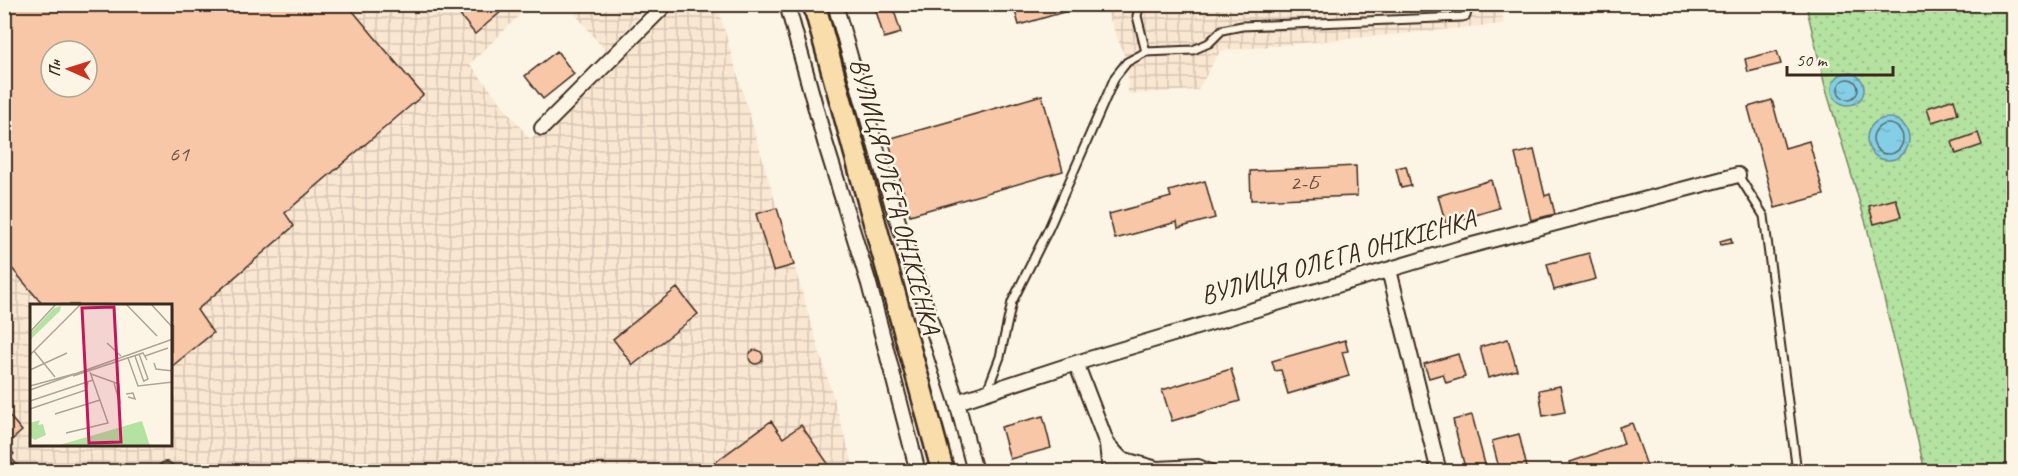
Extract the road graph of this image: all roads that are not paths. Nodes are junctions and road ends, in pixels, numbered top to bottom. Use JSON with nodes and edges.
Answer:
{"nodes":[{"id":1,"x":666,"y":4,"type":"edge"},
{"id":2,"x":787,"y":4,"type":"edge"},
{"id":3,"x":814,"y":4,"type":"edge"},
{"id":4,"x":835,"y":4,"type":"edge"},
{"id":5,"x":1140,"y":4,"type":"edge"},
{"id":6,"x":1469,"y":4,"type":"edge"},
{"id":7,"x":1146,"y":52,"type":"junction"},
{"id":8,"x":542,"y":128,"type":"dead end"},
{"id":9,"x":1738,"y":175,"type":"joint"},
{"id":10,"x":892,"y":203,"type":"junction"},
{"id":11,"x":848,"y":216,"type":"junction"},
{"id":12,"x":1389,"y":270,"type":"junction"},
{"id":13,"x":1076,"y":363,"type":"junction"},
{"id":14,"x":987,"y":393,"type":"junction"},
{"id":15,"x":957,"y":402,"type":"junction"},
{"id":16,"x":1107,"y":444,"type":"junction"},
{"id":17,"x":918,"y":471,"type":"edge"},
{"id":18,"x":943,"y":471,"type":"edge"},
{"id":19,"x":975,"y":471,"type":"edge"},
{"id":20,"x":1110,"y":471,"type":"edge"},
{"id":21,"x":1210,"y":471,"type":"edge"},
{"id":22,"x":1439,"y":471,"type":"edge"},
{"id":23,"x":1797,"y":471,"type":"edge"}],
"edges":[{"from":1,"to":8,"type":"street"},
{"from":2,"to":11,"type":"street"},
{"from":3,"to":18,"type":"main road","name":"ВУЛИЦЯ ОЛЕГА ОНІКІЄНКА","bridge":true},
{"from":4,"to":10,"type":"street"},
{"from":5,"to":7,"type":"lane"},
{"from":6,"to":7,"type":"lane"},
{"from":7,"to":14,"type":"lane"},
{"from":9,"to":12,"type":"street","name":"ВУЛИЦЯ ОЛЕГА ОНІКІЄНКА"},
{"from":9,"to":23,"type":"lane"},
{"from":10,"to":11,"type":"street"},
{"from":10,"to":15,"type":"street"},
{"from":11,"to":17,"type":"street"},
{"from":12,"to":13,"type":"street","name":"ВУЛИЦЯ ОЛЕГА ОНІКІЄНКА"},
{"from":12,"to":22,"type":"street"},
{"from":13,"to":14,"type":"street","name":"ВУЛИЦЯ ОЛЕГА ОНІКІЄНКА"},
{"from":13,"to":16,"type":"street"},
{"from":14,"to":15,"type":"street","name":"ВУЛИЦЯ ОЛЕГА ОНІКІЄНКА"},
{"from":15,"to":19,"type":"street"},
{"from":16,"to":20,"type":"street"},
{"from":16,"to":21,"type":"street"}]}
